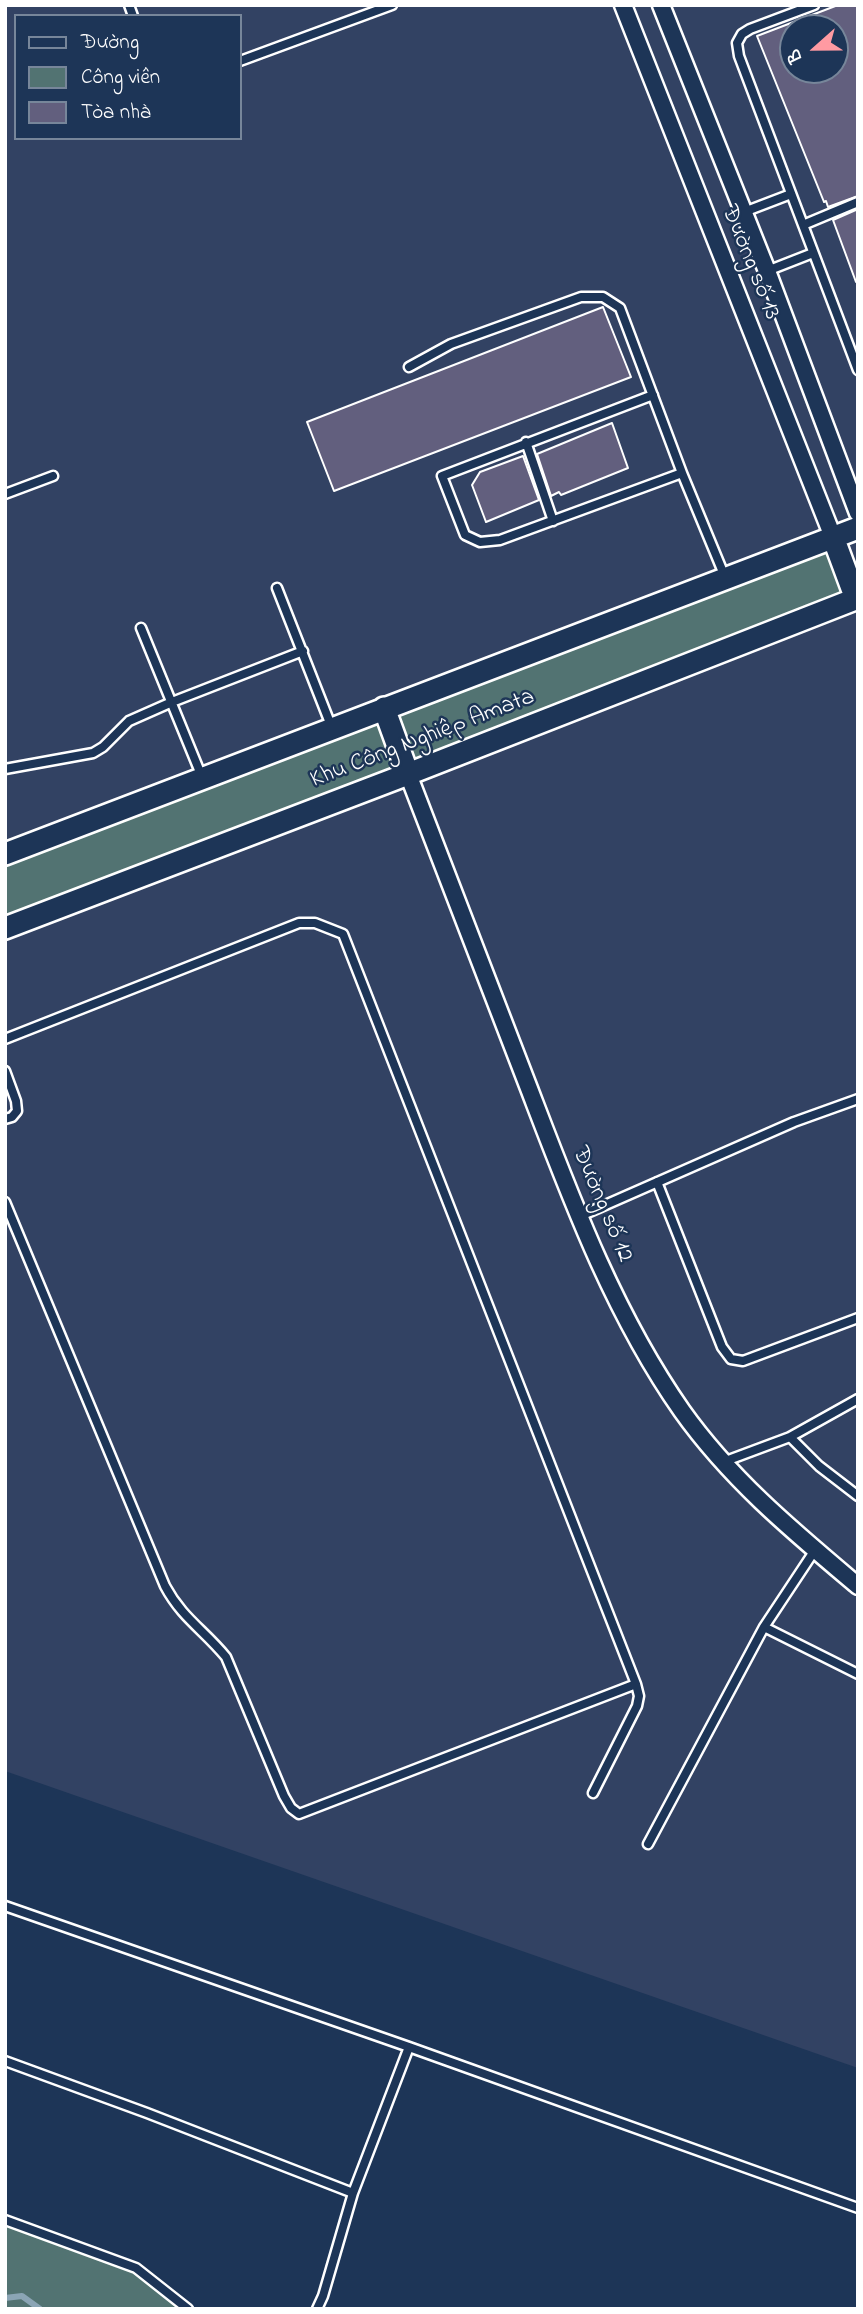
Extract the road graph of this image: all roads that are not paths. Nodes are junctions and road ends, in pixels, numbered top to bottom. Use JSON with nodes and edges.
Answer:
{"nodes":[{"id":1,"x":392,"y":5,"type":"edge"},
{"id":2,"x":623,"y":5,"type":"edge"},
{"id":3,"x":661,"y":5,"type":"edge"},
{"id":4,"x":814,"y":5,"type":"edge"},
{"id":5,"x":242,"y":60,"type":"edge"},
{"id":6,"x":791,"y":194,"type":"junction"},
{"id":7,"x":858,"y":202,"type":"edge"},
{"id":8,"x":744,"y":212,"type":"junction"},
{"id":9,"x":803,"y":225,"type":"junction"},
{"id":10,"x":813,"y":253,"type":"junction"},
{"id":11,"x":767,"y":271,"type":"junction"},
{"id":12,"x":409,"y":367,"type":"dead end"},
{"id":13,"x":858,"y":370,"type":"edge"},
{"id":14,"x":653,"y":395,"type":"junction"},
{"id":15,"x":526,"y":442,"type":"junction"},
{"id":16,"x":682,"y":473,"type":"junction"},
{"id":17,"x":53,"y":476,"type":"dead end"},
{"id":18,"x":5,"y":494,"type":"edge"},
{"id":19,"x":858,"y":513,"type":"edge"},
{"id":20,"x":552,"y":522,"type":"junction"},
{"id":21,"x":858,"y":528,"type":"edge"},
{"id":22,"x":833,"y":537,"type":"junction"},
{"id":23,"x":725,"y":577,"type":"junction"},
{"id":24,"x":278,"y":588,"type":"dead end"},
{"id":25,"x":857,"y":598,"type":"edge"},
{"id":26,"x":141,"y":628,"type":"dead end"},
{"id":27,"x":303,"y":651,"type":"junction"},
{"id":28,"x":172,"y":702,"type":"junction"},
{"id":29,"x":384,"y":708,"type":"junction"},
{"id":30,"x":332,"y":728,"type":"junction"},
{"id":31,"x":5,"y":769,"type":"edge"},
{"id":32,"x":408,"y":774,"type":"junction"},
{"id":33,"x":202,"y":777,"type":"junction"},
{"id":34,"x":5,"y":854,"type":"edge"},
{"id":35,"x":5,"y":928,"type":"edge"},
{"id":36,"x":5,"y":1039,"type":"edge"},
{"id":37,"x":5,"y":1070,"type":"edge"},
{"id":38,"x":858,"y":1100,"type":"edge"},
{"id":39,"x":5,"y":1119,"type":"edge"},
{"id":40,"x":657,"y":1182,"type":"junction"},
{"id":41,"x":5,"y":1202,"type":"edge"},
{"id":42,"x":578,"y":1217,"type":"junction"},
{"id":43,"x":858,"y":1318,"type":"edge"},
{"id":44,"x":858,"y":1399,"type":"edge"},
{"id":45,"x":790,"y":1437,"type":"junction"},
{"id":46,"x":723,"y":1462,"type":"junction"},
{"id":47,"x":858,"y":1496,"type":"edge"},
{"id":48,"x":815,"y":1550,"type":"junction"},
{"id":49,"x":858,"y":1586,"type":"edge"},
{"id":50,"x":764,"y":1626,"type":"junction"},
{"id":51,"x":858,"y":1674,"type":"edge"},
{"id":52,"x":636,"y":1684,"type":"junction"},
{"id":53,"x":593,"y":1793,"type":"dead end"},
{"id":54,"x":648,"y":1844,"type":"dead end"},
{"id":55,"x":5,"y":1906,"type":"edge"},
{"id":56,"x":409,"y":2047,"type":"junction"},
{"id":57,"x":5,"y":2061,"type":"edge"},
{"id":58,"x":353,"y":2193,"type":"junction"},
{"id":59,"x":858,"y":2208,"type":"edge"},
{"id":60,"x":5,"y":2220,"type":"edge"},
{"id":61,"x":188,"y":2309,"type":"edge"},
{"id":62,"x":317,"y":2309,"type":"edge"}],
"edges":[{"from":1,"to":5,"type":"lane"},
{"from":2,"to":22,"type":"street","name":"Đường số 13"},
{"from":3,"to":8,"type":"street","name":"Đường số 13"},
{"from":4,"to":6,"type":"lane"},
{"from":6,"to":8,"type":"lane"},
{"from":6,"to":9,"type":"lane"},
{"from":7,"to":9,"type":"lane"},
{"from":8,"to":11,"type":"street","name":"Đường số 13"},
{"from":9,"to":10,"type":"lane"},
{"from":10,"to":11,"type":"lane"},
{"from":10,"to":13,"type":"lane"},
{"from":11,"to":19,"type":"street","name":"Đường số 13"},
{"from":12,"to":14,"type":"lane"},
{"from":14,"to":15,"type":"lane"},
{"from":14,"to":16,"type":"lane"},
{"from":15,"to":20,"type":"lane"},
{"from":15,"to":20,"type":"lane"},
{"from":16,"to":20,"type":"lane"},
{"from":16,"to":23,"type":"lane"},
{"from":17,"to":18,"type":"lane"},
{"from":21,"to":22,"type":"street","name":"Khu Công Nghiệp Amata"},
{"from":22,"to":23,"type":"street","name":"Khu Công Nghiệp Amata"},
{"from":22,"to":25,"type":"street"},
{"from":23,"to":29,"type":"street","name":"Khu Công Nghiệp Amata"},
{"from":24,"to":27,"type":"lane"},
{"from":25,"to":32,"type":"street","name":"Khu Công Nghiệp Amata"},
{"from":26,"to":28,"type":"lane"},
{"from":27,"to":28,"type":"lane"},
{"from":27,"to":30,"type":"lane"},
{"from":28,"to":31,"type":"lane"},
{"from":28,"to":33,"type":"lane"},
{"from":29,"to":30,"type":"street","name":"Khu Công Nghiệp Amata"},
{"from":29,"to":32,"type":"street"},
{"from":30,"to":33,"type":"street","name":"Khu Công Nghiệp Amata"},
{"from":32,"to":35,"type":"street","name":"Khu Công Nghiệp Amata"},
{"from":32,"to":42,"type":"street","name":"Đường số 12"},
{"from":33,"to":34,"type":"street","name":"Khu Công Nghiệp Amata"},
{"from":36,"to":52,"type":"lane"},
{"from":37,"to":39,"type":"lane"},
{"from":38,"to":40,"type":"lane"},
{"from":40,"to":42,"type":"lane"},
{"from":40,"to":43,"type":"lane"},
{"from":41,"to":52,"type":"lane"},
{"from":42,"to":46,"type":"street","name":"Đường số 12"},
{"from":44,"to":45,"type":"lane"},
{"from":45,"to":46,"type":"lane"},
{"from":45,"to":47,"type":"lane"},
{"from":46,"to":48,"type":"street","name":"Đường số 12"},
{"from":48,"to":49,"type":"street","name":"Đường số 12"},
{"from":48,"to":50,"type":"lane"},
{"from":50,"to":51,"type":"lane"},
{"from":50,"to":54,"type":"lane"},
{"from":52,"to":53,"type":"lane"},
{"from":55,"to":56,"type":"lane"},
{"from":56,"to":58,"type":"lane"},
{"from":56,"to":59,"type":"lane"},
{"from":57,"to":58,"type":"lane"},
{"from":58,"to":62,"type":"lane"},
{"from":60,"to":61,"type":"lane"}]}
